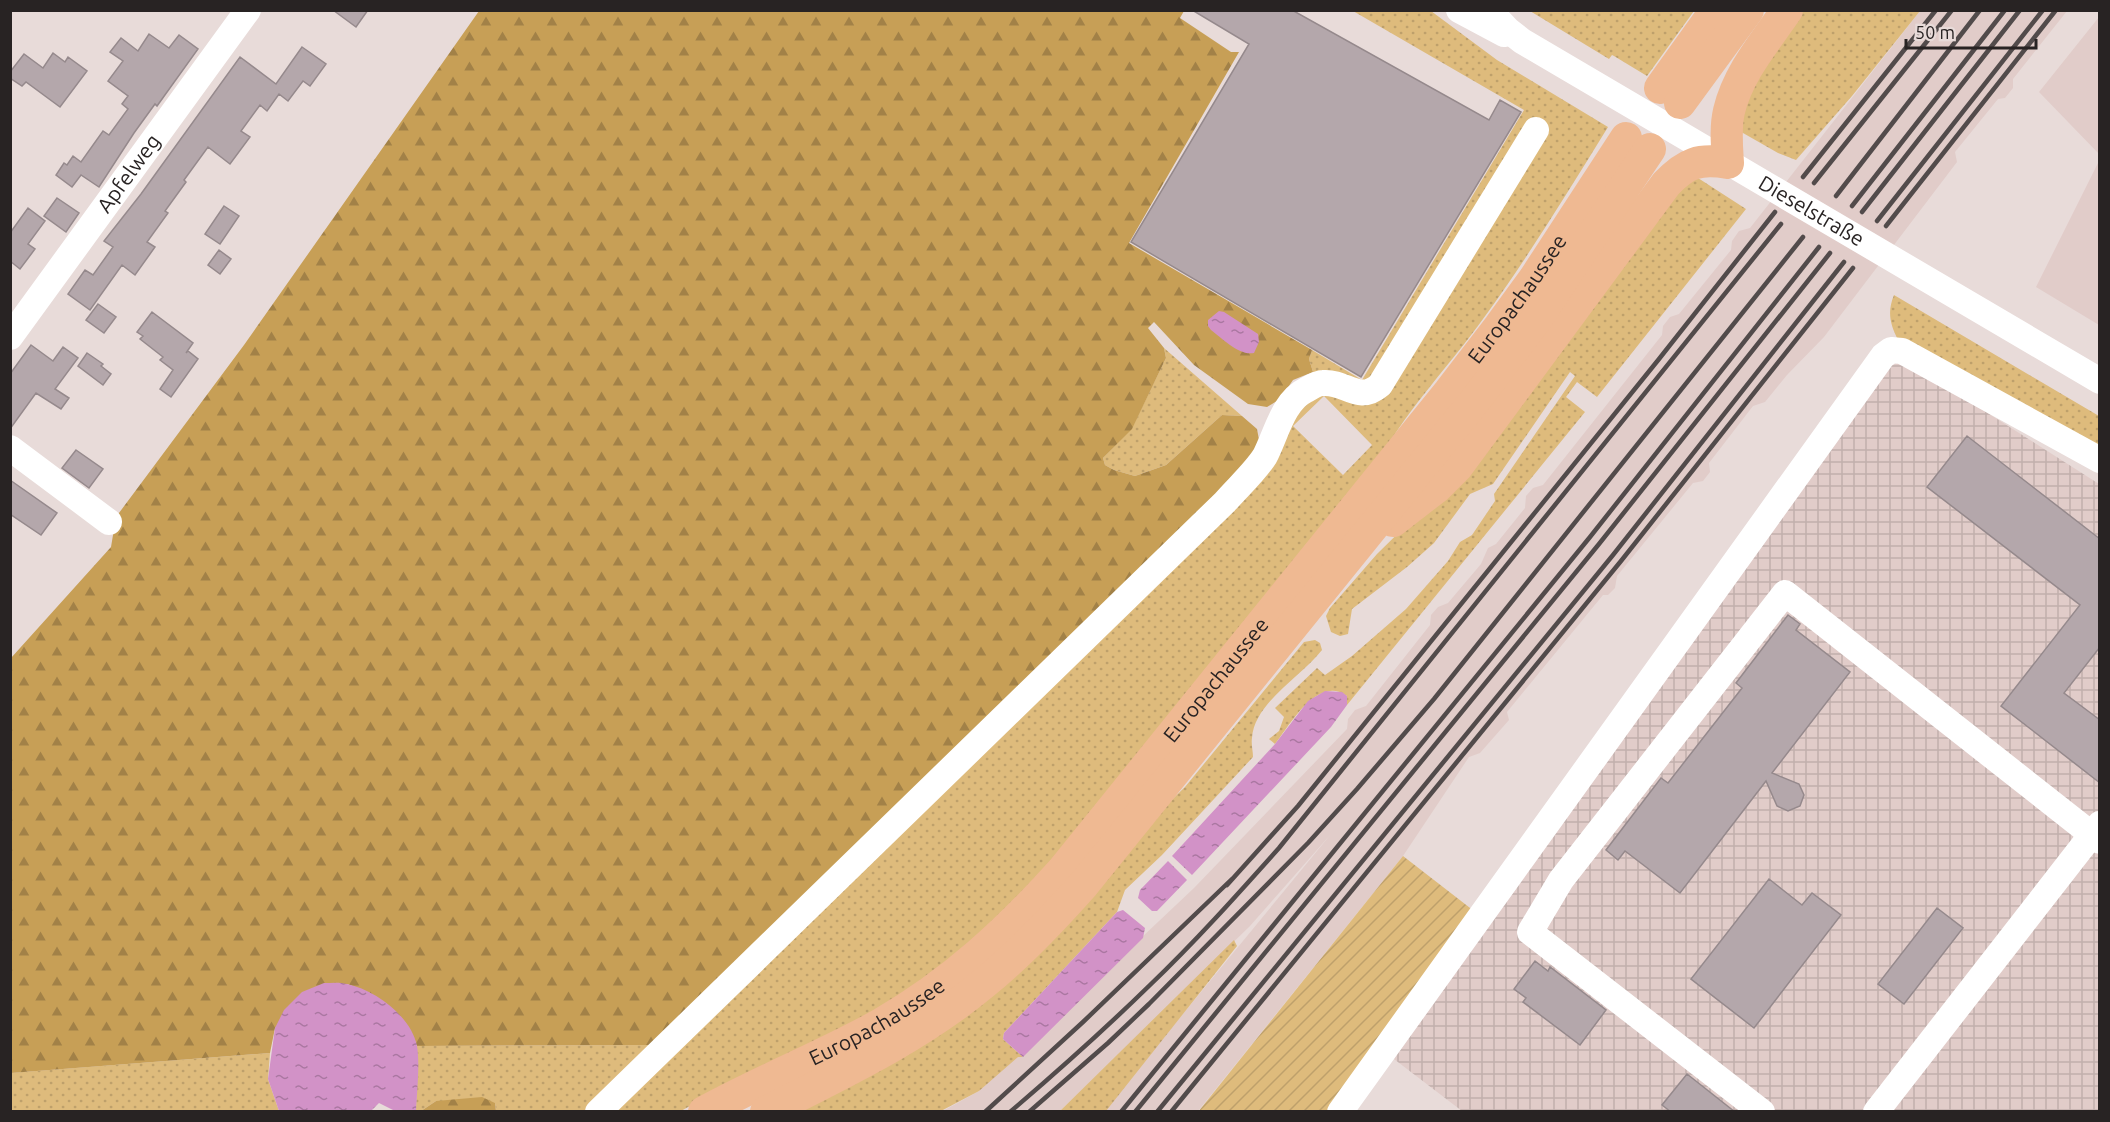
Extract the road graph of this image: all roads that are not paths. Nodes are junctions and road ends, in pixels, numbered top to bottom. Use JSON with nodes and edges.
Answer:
{"nodes":[{"id":1,"x":1459,"y":10,"type":"edge"},
{"id":2,"x":1489,"y":10,"type":"edge"},
{"id":3,"x":1716,"y":10,"type":"edge"},
{"id":4,"x":1748,"y":10,"type":"edge"},
{"id":5,"x":1787,"y":10,"type":"edge"},
{"id":6,"x":242,"y":12,"type":"edge"},
{"id":7,"x":1522,"y":41,"type":"junction"},
{"id":8,"x":1536,"y":130,"type":"dead end"},
{"id":9,"x":1728,"y":163,"type":"junction"},
{"id":10,"x":10,"y":337,"type":"edge"},
{"id":11,"x":2100,"y":381,"type":"edge"},
{"id":12,"x":10,"y":448,"type":"edge"},
{"id":13,"x":2100,"y":460,"type":"edge"},
{"id":14,"x":109,"y":522,"type":"dead end"},
{"id":15,"x":1345,"y":559,"type":"junction"},
{"id":16,"x":2097,"y":833,"type":"edge"},
{"id":17,"x":598,"y":1112,"type":"edge"},
{"id":18,"x":704,"y":1112,"type":"edge"},
{"id":19,"x":766,"y":1112,"type":"edge"},
{"id":20,"x":1340,"y":1112,"type":"edge"},
{"id":21,"x":1762,"y":1112,"type":"edge"},
{"id":22,"x":1876,"y":1112,"type":"edge"}],
"edges":[{"from":1,"to":7,"type":"street","name":"Dieselstraße"},
{"from":2,"to":7,"type":"street","name":"Dieselstraße"},
{"from":3,"to":4,"type":"main road"},
{"from":5,"to":9,"type":"main road"},
{"from":6,"to":10,"type":"street","name":"Apfelweg"},
{"from":7,"to":9,"type":"street","name":"Dieselstraße"},
{"from":8,"to":17,"type":"street"},
{"from":9,"to":11,"type":"street","name":"Dieselstraße"},
{"from":9,"to":15,"type":"main road"},
{"from":12,"to":14,"type":"street"},
{"from":13,"to":20,"type":"street"},
{"from":15,"to":18,"type":"main road","name":"Europachaussee"},
{"from":15,"to":19,"type":"main road","name":"Europachaussee"},
{"from":16,"to":21,"type":"street"},
{"from":16,"to":22,"type":"street"}]}
